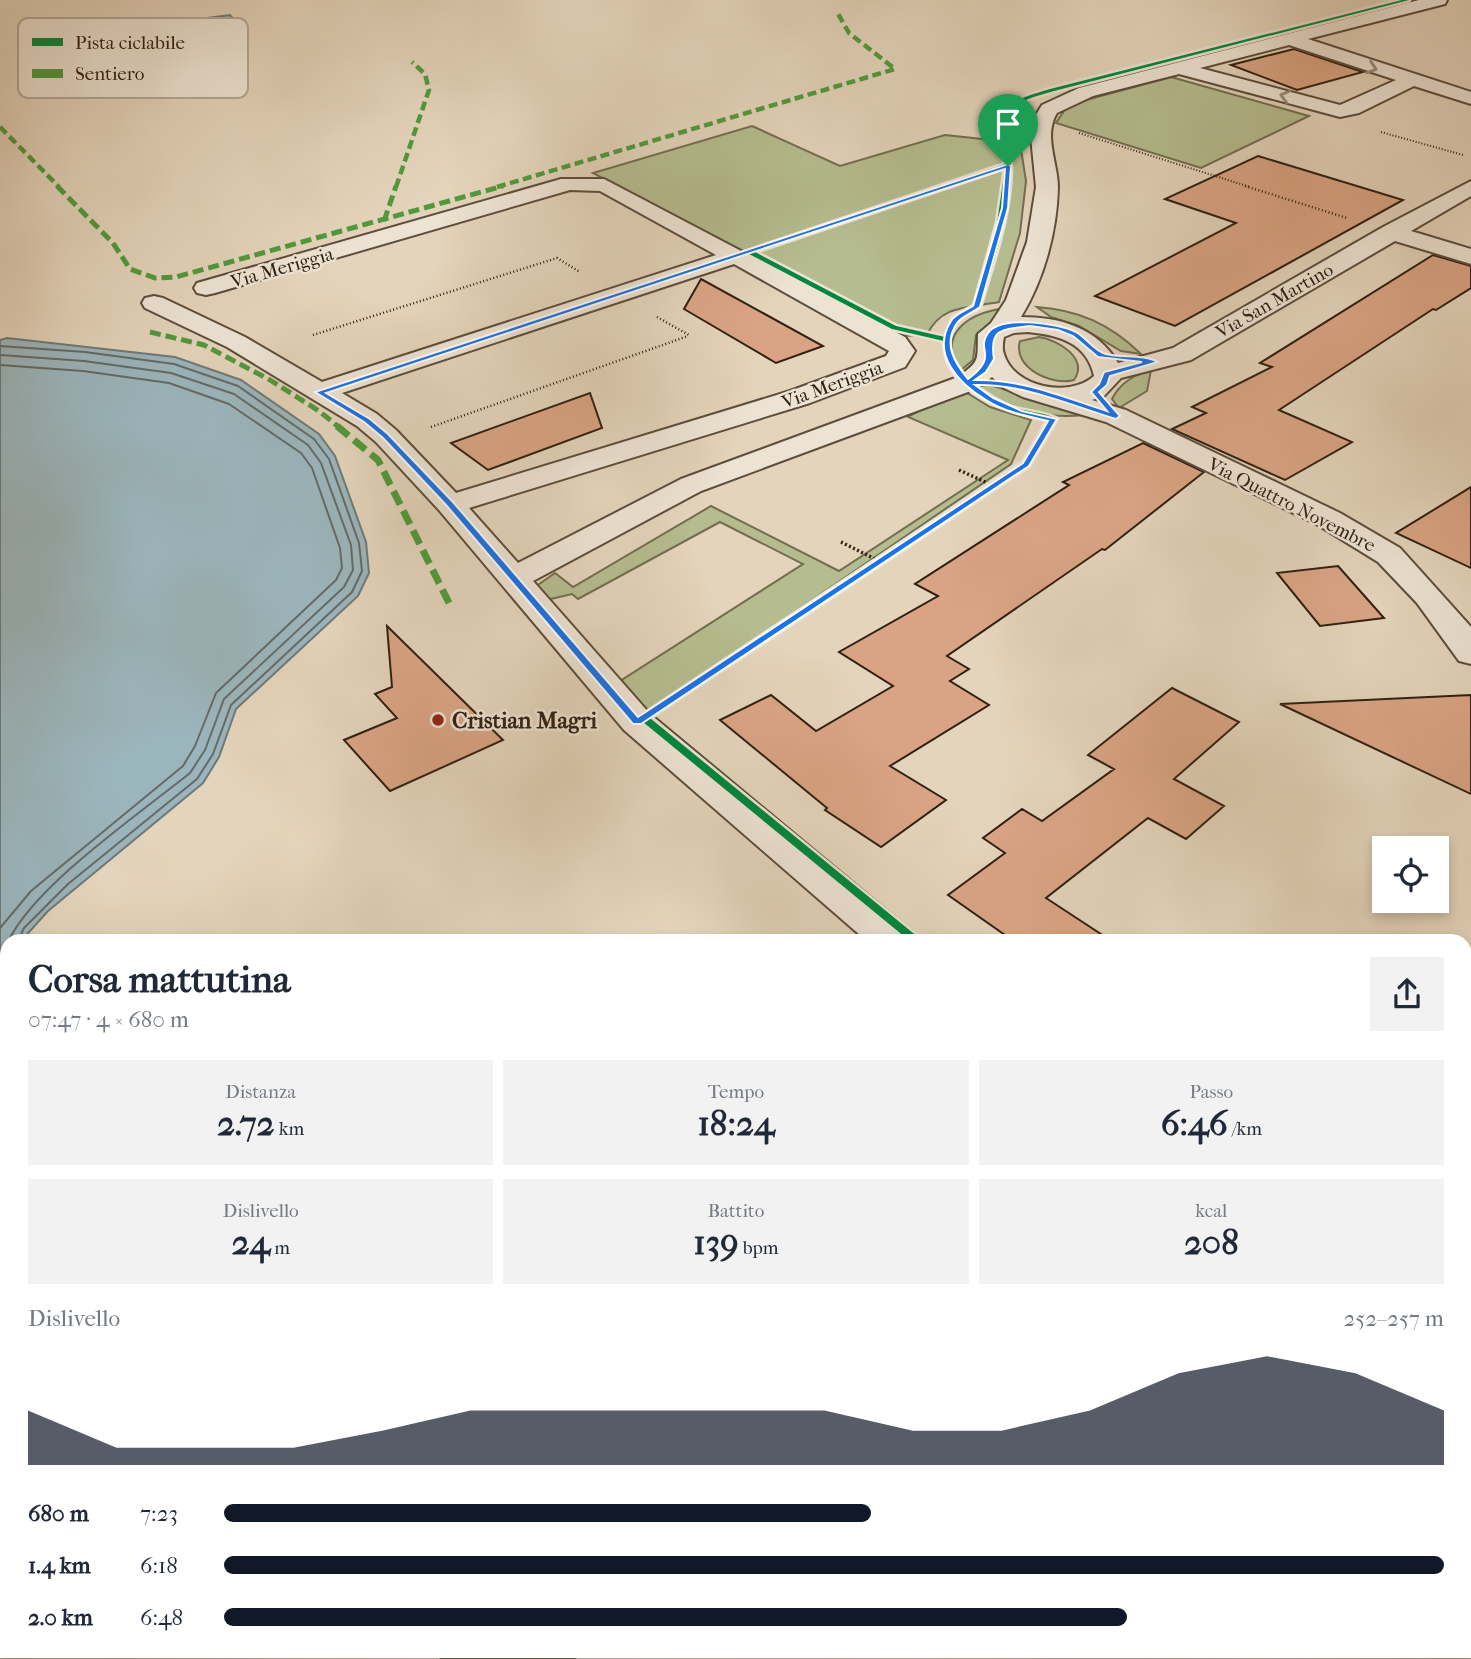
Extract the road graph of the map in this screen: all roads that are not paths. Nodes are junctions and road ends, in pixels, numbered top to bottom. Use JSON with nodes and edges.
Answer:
{"nodes":[{"id":1,"x":1439,"y":0,"type":"edge"},
{"id":2,"x":1286,"y":38,"type":"junction"},
{"id":3,"x":1181,"y":69,"type":"junction"},
{"id":4,"x":1411,"y":80,"type":"junction"},
{"id":5,"x":1471,"y":98,"type":"edge"},
{"id":6,"x":1471,"y":187,"type":"edge"},
{"id":7,"x":1391,"y":232,"type":"junction"},
{"id":8,"x":736,"y":256,"type":"junction"},
{"id":9,"x":1471,"y":257,"type":"edge"},
{"id":10,"x":206,"y":288,"type":"dead end"},
{"id":11,"x":1020,"y":299,"type":"junction"},
{"id":12,"x":154,"y":303,"type":"dead end"},
{"id":13,"x":1044,"y":325,"type":"junction"},
{"id":14,"x":999,"y":328,"type":"junction"},
{"id":15,"x":990,"y":359,"type":"junction"},
{"id":16,"x":1101,"y":374,"type":"junction"},
{"id":17,"x":967,"y":383,"type":"junction"},
{"id":18,"x":1020,"y":386,"type":"junction"},
{"id":19,"x":319,"y":392,"type":"junction"},
{"id":20,"x":1052,"y":396,"type":"junction"},
{"id":21,"x":1116,"y":416,"type":"junction"},
{"id":22,"x":450,"y":503,"type":"junction"},
{"id":23,"x":514,"y":578,"type":"junction"},
{"id":24,"x":1471,"y":654,"type":"edge"},
{"id":25,"x":887,"y":934,"type":"edge"}],
"edges":[{"from":1,"to":2,"type":"street"},
{"from":2,"to":3,"type":"street"},
{"from":2,"to":4,"type":"street","one_way":true},
{"from":4,"to":3,"type":"street","one_way":true},
{"from":3,"to":11,"type":"street"},
{"from":4,"to":5,"type":"street"},
{"from":6,"to":7,"type":"street","name":"Via San Martino"},
{"from":7,"to":9,"type":"street"},
{"from":7,"to":16,"type":"street","name":"Via San Martino"},
{"from":8,"to":10,"type":"street","name":"Via Meriggia"},
{"from":8,"to":19,"type":"street"},
{"from":8,"to":22,"type":"street","name":"Via Meriggia"},
{"from":11,"to":13,"type":"street"},
{"from":11,"to":14,"type":"street"},
{"from":12,"to":19,"type":"street"},
{"from":13,"to":14,"type":"street"},
{"from":13,"to":16,"type":"street","name":"Via Quattro Novembre"},
{"from":14,"to":15,"type":"street"},
{"from":15,"to":17,"type":"street"},
{"from":15,"to":18,"type":"street"},
{"from":16,"to":20,"type":"street","name":"Via San Martino"},
{"from":16,"to":21,"type":"street","name":"Via Quattro Novembre"},
{"from":17,"to":18,"type":"street"},
{"from":17,"to":23,"type":"street"},
{"from":18,"to":20,"type":"street","name":"Via Quattro Novembre"},
{"from":19,"to":22,"type":"street"},
{"from":20,"to":21,"type":"street","name":"Via Quattro Novembre"},
{"from":21,"to":24,"type":"street","name":"Via Quattro Novembre"},
{"from":22,"to":23,"type":"street"},
{"from":23,"to":25,"type":"street"}]}
